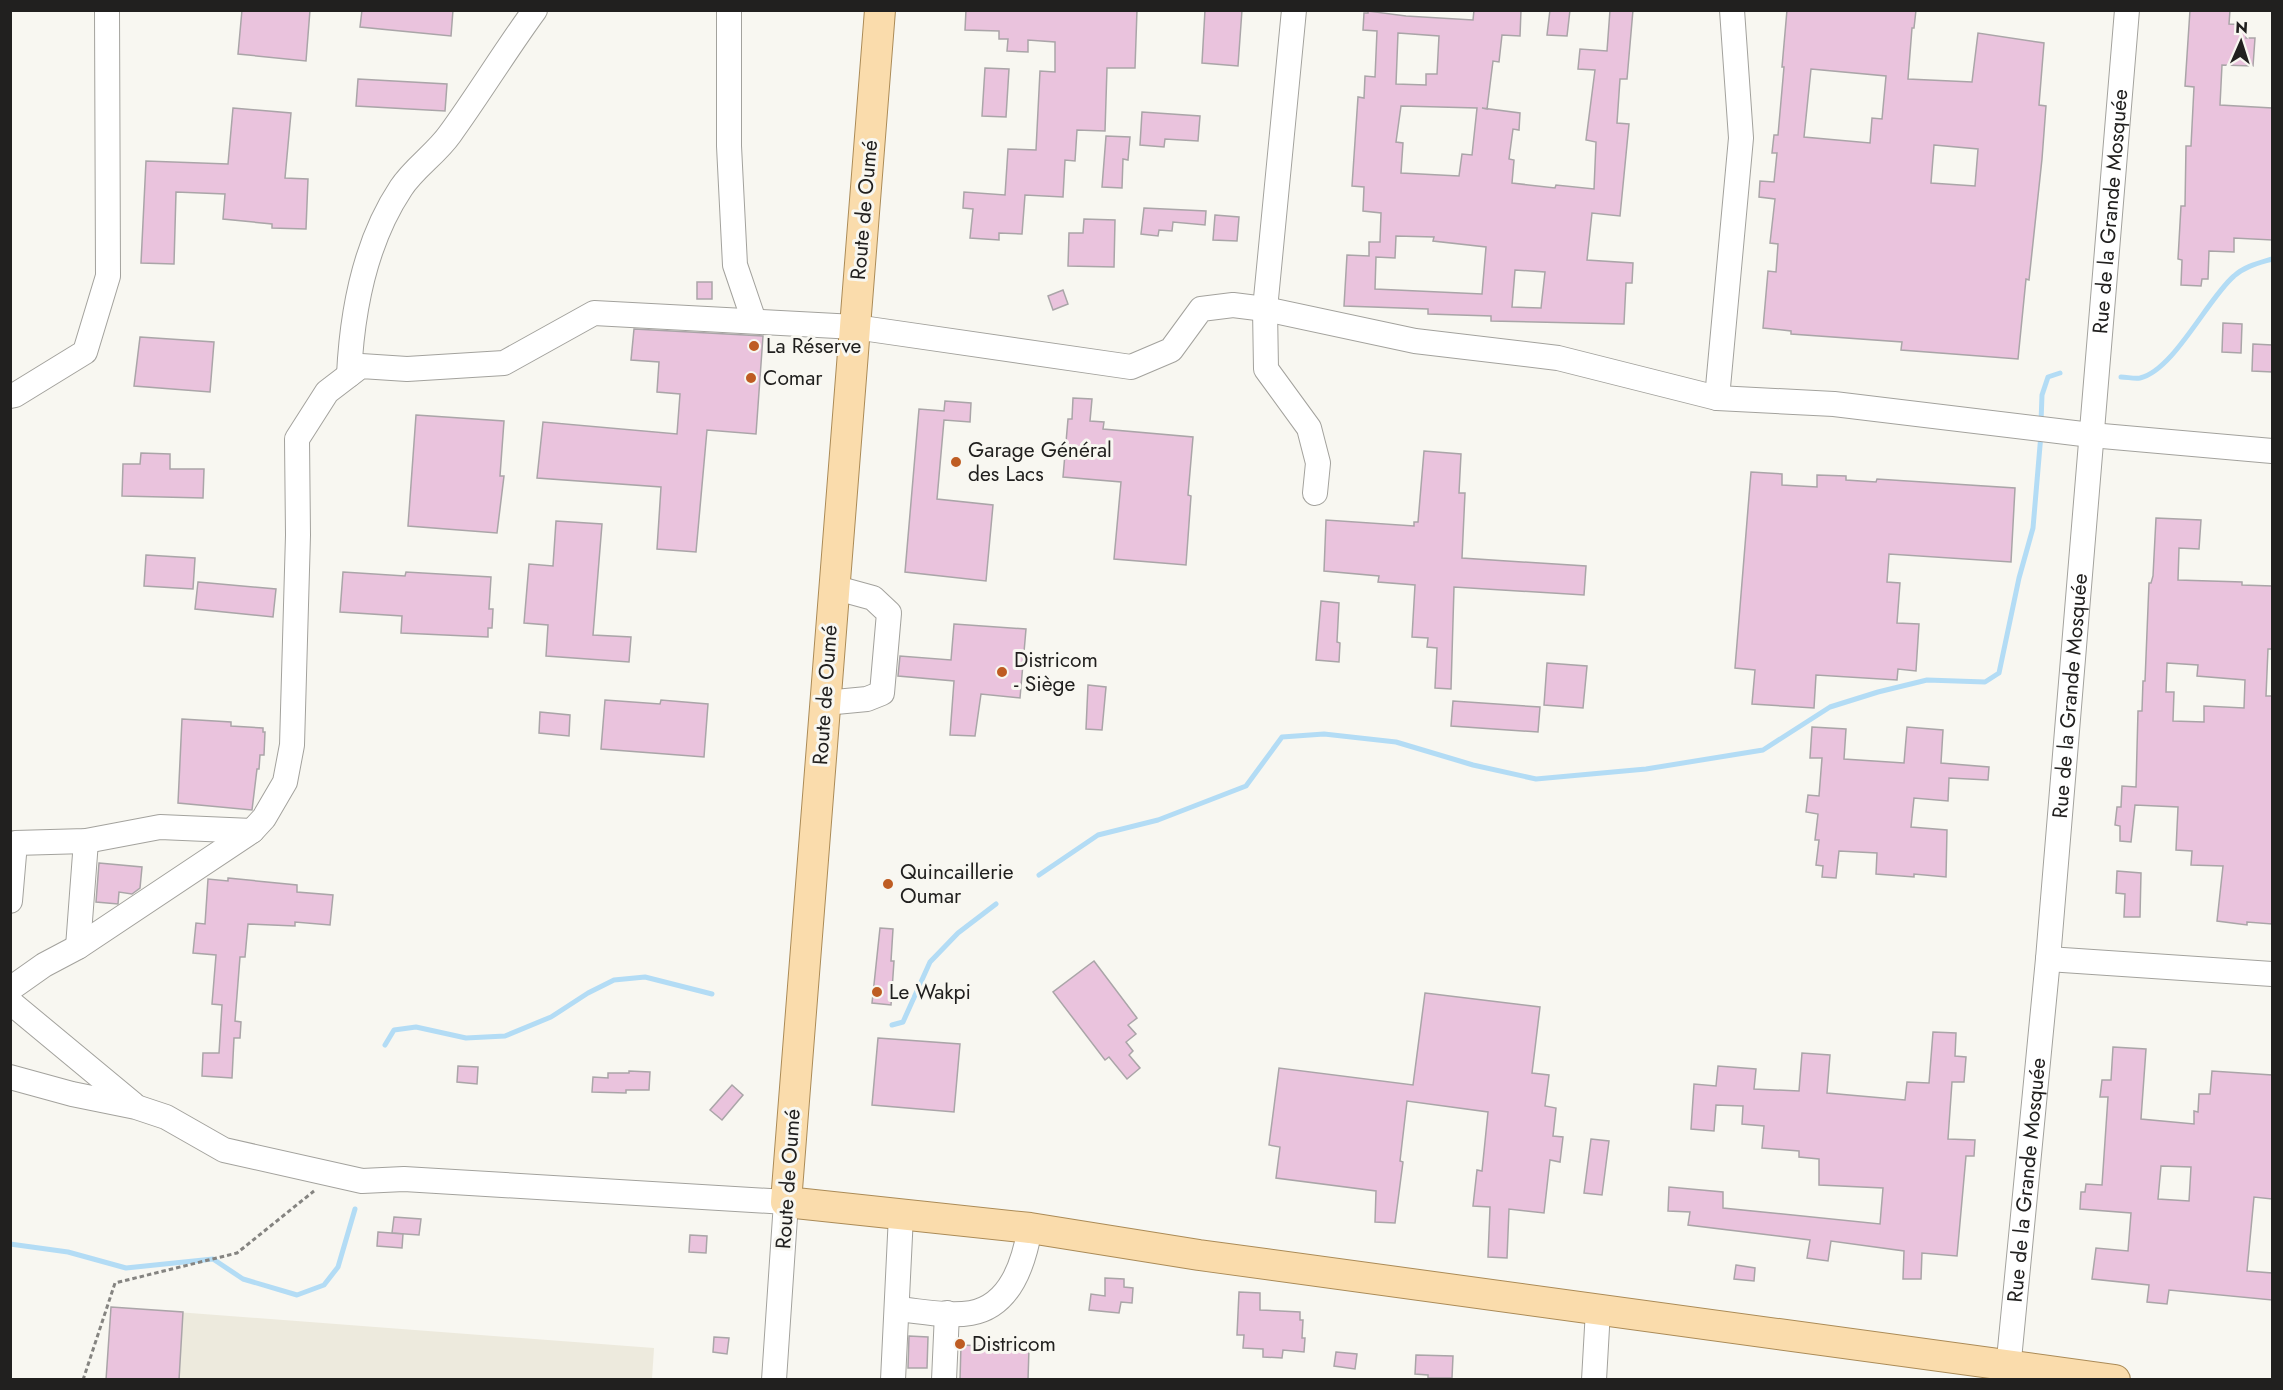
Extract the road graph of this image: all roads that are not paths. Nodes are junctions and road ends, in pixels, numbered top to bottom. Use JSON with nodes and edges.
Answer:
{"nodes":[{"id":1,"x":107,"y":10,"type":"edge"},
{"id":2,"x":535,"y":10,"type":"edge"},
{"id":3,"x":729,"y":10,"type":"edge"},
{"id":4,"x":880,"y":10,"type":"edge"},
{"id":5,"x":1294,"y":10,"type":"edge"},
{"id":6,"x":1732,"y":10,"type":"edge"},
{"id":7,"x":2127,"y":10,"type":"edge"},
{"id":8,"x":1265,"y":309,"type":"junction"},
{"id":9,"x":754,"y":321,"type":"junction"},
{"id":10,"x":855,"y":327,"type":"junction"},
{"id":11,"x":350,"y":375,"type":"junction"},
{"id":12,"x":10,"y":396,"type":"edge"},
{"id":13,"x":1717,"y":398,"type":"junction"},
{"id":14,"x":2091,"y":435,"type":"junction"},
{"id":15,"x":2272,"y":451,"type":"edge"},
{"id":16,"x":1315,"y":493,"type":"dead end"},
{"id":17,"x":833,"y":587,"type":"junction"},
{"id":18,"x":825,"y":703,"type":"junction"},
{"id":19,"x":252,"y":831,"type":"junction"},
{"id":20,"x":86,"y":841,"type":"junction"},
{"id":21,"x":10,"y":901,"type":"edge"},
{"id":22,"x":78,"y":947,"type":"junction"},
{"id":23,"x":2048,"y":959,"type":"junction"},
{"id":24,"x":2272,"y":974,"type":"edge"},
{"id":25,"x":10,"y":989,"type":"edge"},
{"id":26,"x":10,"y":1002,"type":"edge"},
{"id":27,"x":10,"y":1077,"type":"edge"},
{"id":28,"x":136,"y":1107,"type":"junction"},
{"id":29,"x":786,"y":1202,"type":"junction"},
{"id":30,"x":901,"y":1215,"type":"junction"},
{"id":31,"x":1030,"y":1228,"type":"junction"},
{"id":32,"x":897,"y":1309,"type":"junction"},
{"id":33,"x":1598,"y":1310,"type":"junction"},
{"id":34,"x":947,"y":1313,"type":"junction"},
{"id":35,"x":2008,"y":1372,"type":"edge"},
{"id":36,"x":774,"y":1380,"type":"edge"},
{"id":37,"x":893,"y":1380,"type":"edge"},
{"id":38,"x":944,"y":1380,"type":"edge"},
{"id":39,"x":1594,"y":1380,"type":"edge"},
{"id":40,"x":2115,"y":1380,"type":"edge"}],
"edges":[{"from":1,"to":12,"type":"street"},
{"from":2,"to":11,"type":"street"},
{"from":3,"to":9,"type":"street"},
{"from":4,"to":10,"type":"main road","name":"Route de Oumé"},
{"from":5,"to":8,"type":"street"},
{"from":6,"to":13,"type":"street"},
{"from":7,"to":14,"type":"street","name":"Rue de la Grande Mosquée"},
{"from":8,"to":10,"type":"street"},
{"from":8,"to":13,"type":"street"},
{"from":8,"to":16,"type":"street"},
{"from":9,"to":10,"type":"street"},
{"from":9,"to":11,"type":"street"},
{"from":10,"to":17,"type":"main road","name":"Route de Oumé"},
{"from":11,"to":19,"type":"street"},
{"from":13,"to":14,"type":"street"},
{"from":14,"to":15,"type":"street"},
{"from":14,"to":23,"type":"street","name":"Rue de la Grande Mosquée"},
{"from":17,"to":18,"type":"main road","name":"Route de Oumé"},
{"from":17,"to":18,"type":"street"},
{"from":18,"to":29,"type":"main road","name":"Route de Oumé"},
{"from":19,"to":20,"type":"street"},
{"from":19,"to":22,"type":"street"},
{"from":20,"to":21,"type":"street"},
{"from":20,"to":22,"type":"street"},
{"from":22,"to":25,"type":"street"},
{"from":23,"to":24,"type":"street"},
{"from":23,"to":35,"type":"street","name":"Rue de la Grande Mosquée"},
{"from":26,"to":28,"type":"street"},
{"from":27,"to":28,"type":"street"},
{"from":28,"to":29,"type":"street"},
{"from":29,"to":30,"type":"main road"},
{"from":29,"to":36,"type":"street","name":"Route de Oumé"},
{"from":30,"to":31,"type":"main road"},
{"from":30,"to":32,"type":"street"},
{"from":31,"to":33,"type":"main road"},
{"from":31,"to":34,"type":"street"},
{"from":32,"to":34,"type":"street"},
{"from":32,"to":37,"type":"street"},
{"from":33,"to":35,"type":"main road"},
{"from":33,"to":39,"type":"street"},
{"from":34,"to":38,"type":"street"},
{"from":35,"to":40,"type":"main road"}]}
